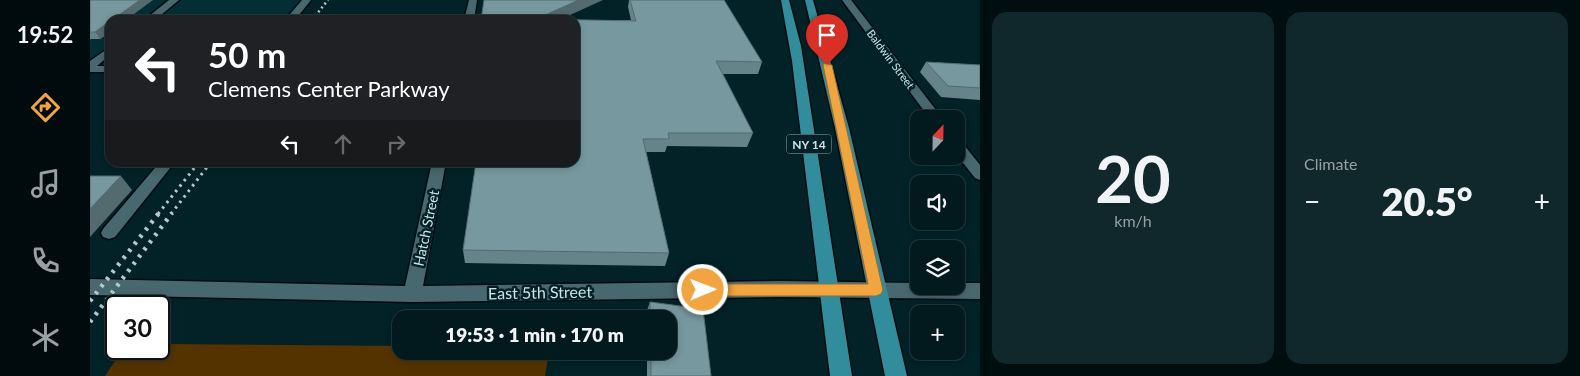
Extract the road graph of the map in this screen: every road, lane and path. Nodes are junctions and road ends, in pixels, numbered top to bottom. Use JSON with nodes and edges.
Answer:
{"nodes":[{"id":1,"x":175,"y":0,"type":"edge"},
{"id":2,"x":307,"y":0,"type":"edge"},
{"id":3,"x":473,"y":0,"type":"edge"},
{"id":4,"x":785,"y":0,"type":"edge"},
{"id":5,"x":809,"y":0,"type":"edge"},
{"id":6,"x":846,"y":0,"type":"edge"},
{"id":7,"x":156,"y":15,"type":"edge"},
{"id":8,"x":294,"y":15,"type":"edge"},
{"id":9,"x":470,"y":15,"type":"edge"},
{"id":10,"x":105,"y":54,"type":"edge"},
{"id":11,"x":90,"y":67,"type":"edge"},
{"id":12,"x":105,"y":68,"type":"edge"},
{"id":13,"x":930,"y":110,"type":"edge"},
{"id":14,"x":965,"y":156,"type":"edge"},
{"id":15,"x":164,"y":167,"type":"edge"},
{"id":16,"x":438,"y":167,"type":"edge"},
{"id":17,"x":980,"y":175,"type":"edge"},
{"id":18,"x":108,"y":233,"type":"dead end"},
{"id":19,"x":95,"y":287,"type":"edge"},
{"id":20,"x":827,"y":289,"type":"junction"},
{"id":21,"x":876,"y":290,"type":"junction"},
{"id":22,"x":980,"y":291,"type":"edge"},
{"id":23,"x":412,"y":294,"type":"junction"},
{"id":24,"x":841,"y":376,"type":"edge"},
{"id":25,"x":896,"y":376,"type":"edge"}],
"edges":[{"from":1,"to":7,"type":"street"},
{"from":2,"to":8,"type":"street"},
{"from":3,"to":9,"type":"street"},
{"from":4,"to":20,"type":"main road","number":"NY 14"},
{"from":5,"to":21,"type":"main road","number":"NY 14"},
{"from":6,"to":13,"type":"street","name":"Baldwin Street"},
{"from":10,"to":11,"type":"street"},
{"from":11,"to":12,"type":"street"},
{"from":14,"to":17,"type":"street"},
{"from":15,"to":18,"type":"street"},
{"from":16,"to":23,"type":"street","name":"Hatch Street"},
{"from":19,"to":23,"type":"street","name":"East 5th Street"},
{"from":20,"to":21,"type":"street","name":"East 5th Street"},
{"from":20,"to":23,"type":"street","name":"East 5th Street"},
{"from":20,"to":24,"type":"main road","number":"NY 14"},
{"from":21,"to":22,"type":"street","name":"East 5th Street"},
{"from":21,"to":25,"type":"main road","number":"NY 14"}]}
